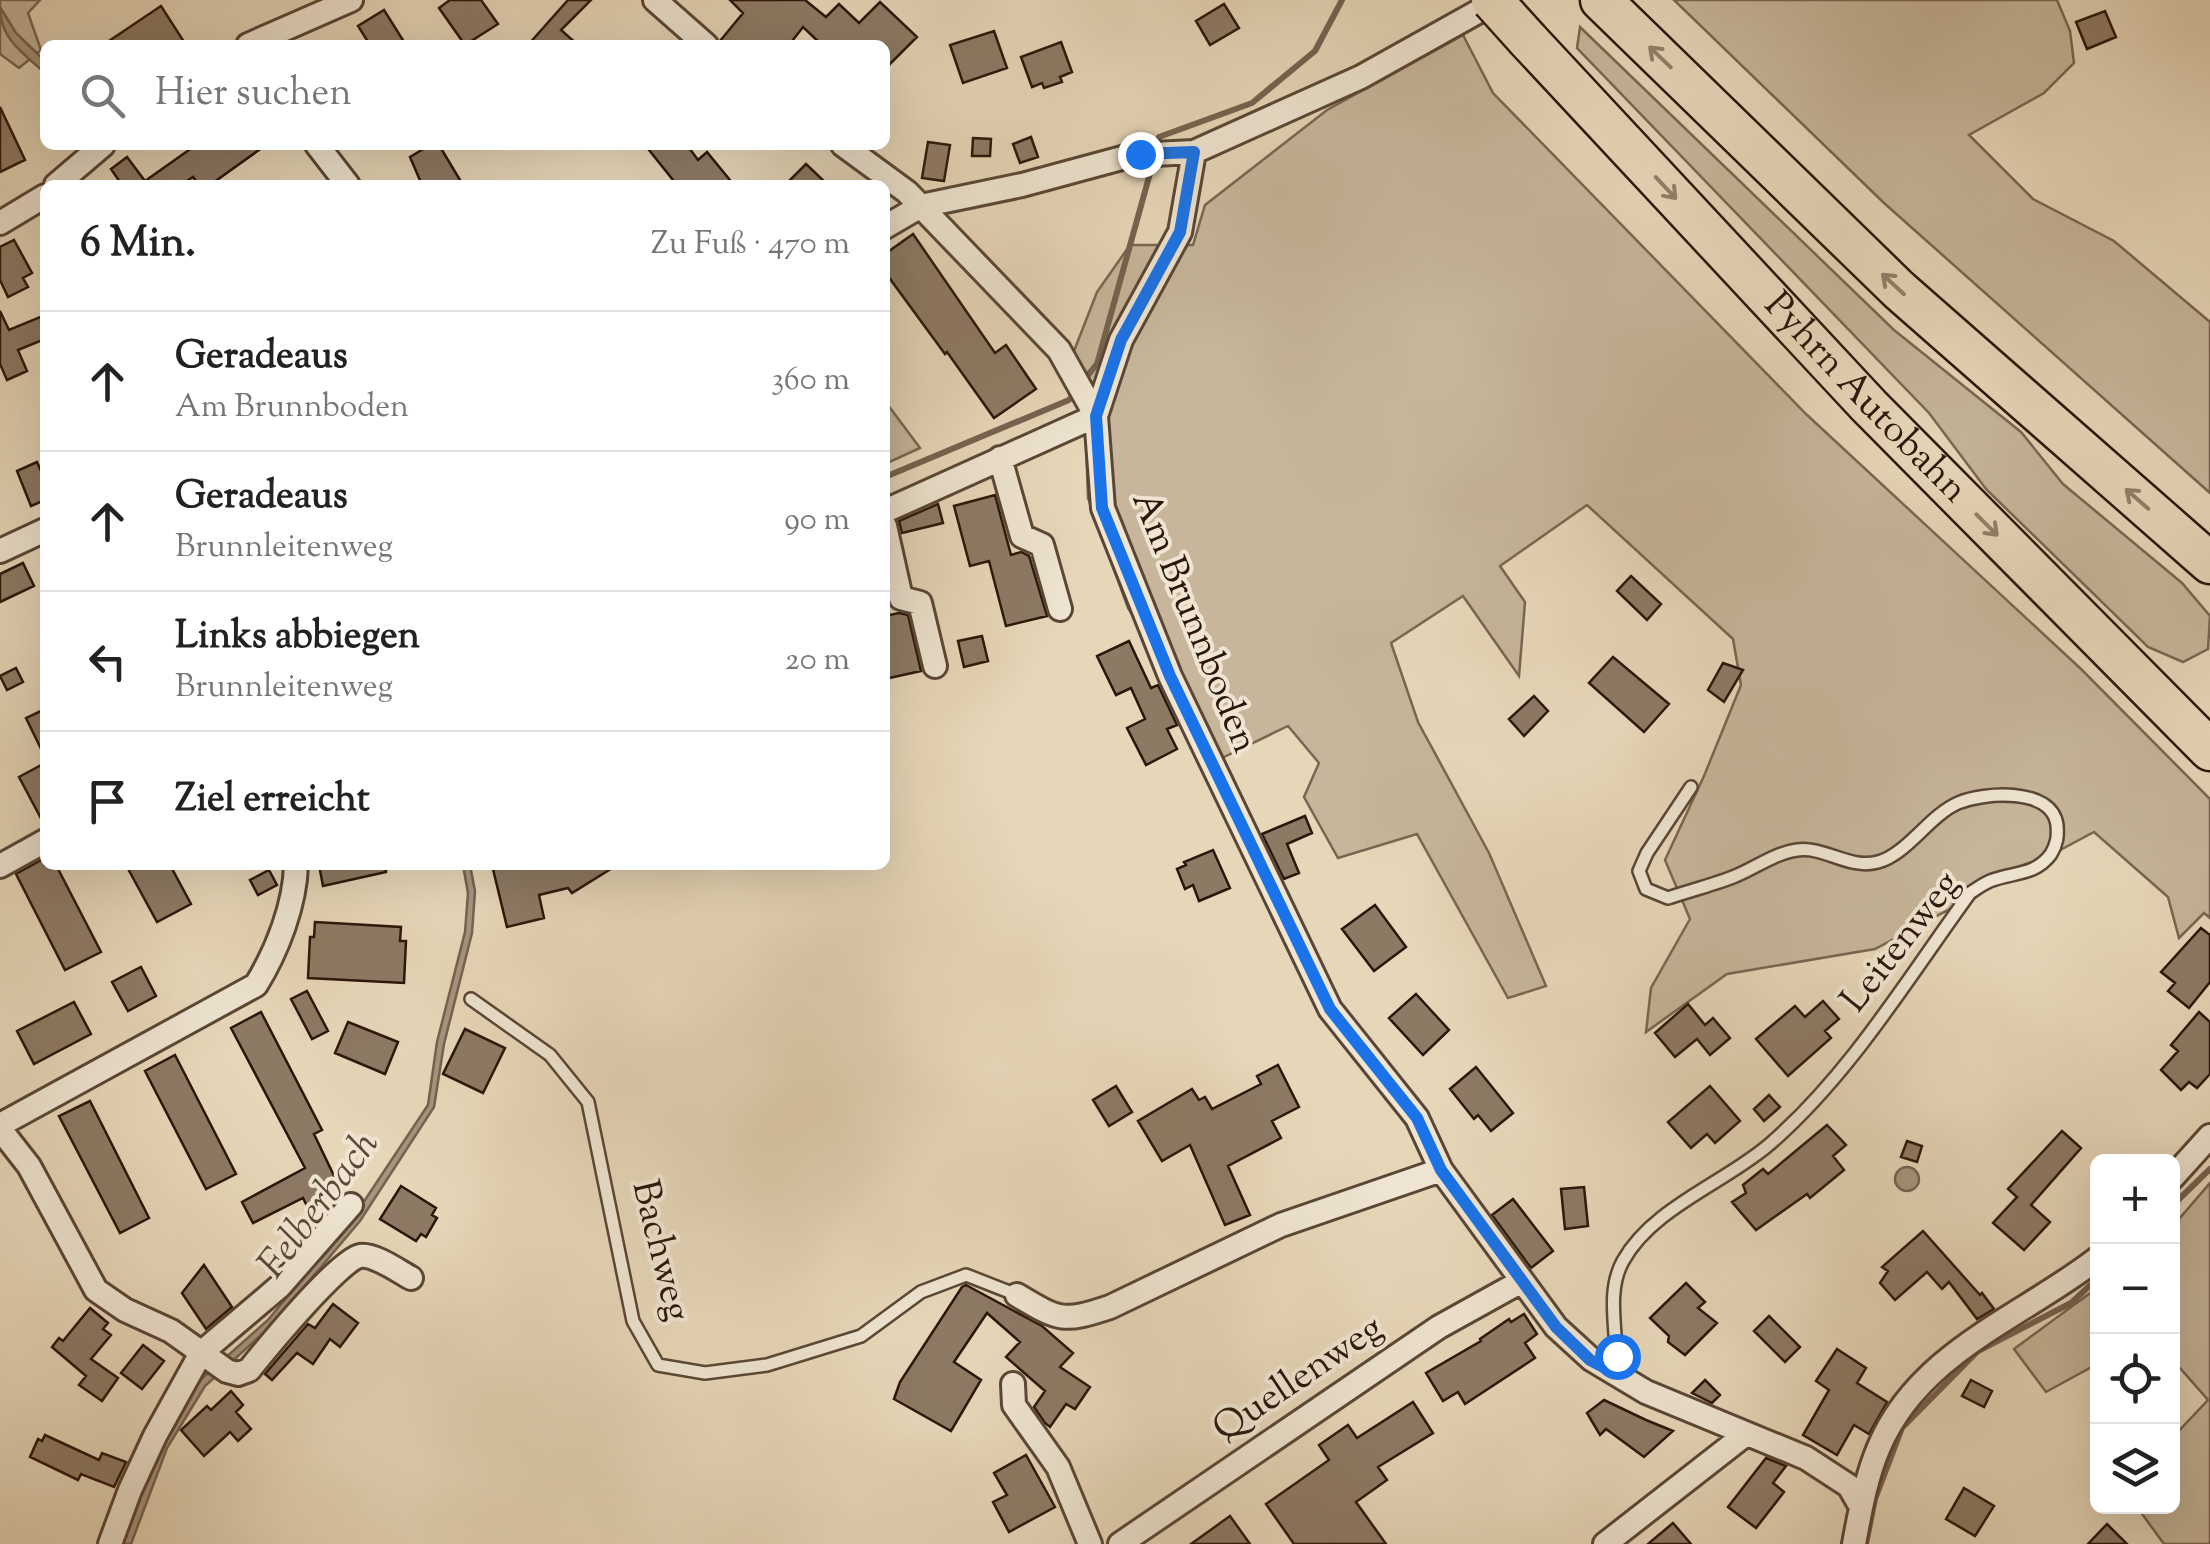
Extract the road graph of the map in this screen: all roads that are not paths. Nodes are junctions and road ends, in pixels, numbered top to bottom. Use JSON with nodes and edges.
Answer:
{"nodes":[{"id":1,"x":351,"y":0,"type":"edge"},
{"id":2,"x":655,"y":0,"type":"edge"},
{"id":3,"x":1495,"y":1,"type":"edge"},
{"id":4,"x":1602,"y":2,"type":"edge"},
{"id":5,"x":259,"y":40,"type":"edge"},
{"id":6,"x":700,"y":40,"type":"edge"},
{"id":7,"x":97,"y":150,"type":"edge"},
{"id":8,"x":321,"y":150,"type":"edge"},
{"id":9,"x":850,"y":150,"type":"edge"},
{"id":10,"x":1194,"y":152,"type":"junction"},
{"id":11,"x":62,"y":180,"type":"edge"},
{"id":12,"x":344,"y":180,"type":"edge"},
{"id":13,"x":40,"y":201,"type":"edge"},
{"id":14,"x":920,"y":206,"type":"junction"},
{"id":15,"x":0,"y":224,"type":"edge"},
{"id":16,"x":890,"y":224,"type":"edge"},
{"id":17,"x":1091,"y":407,"type":"junction"},
{"id":18,"x":1000,"y":458,"type":"junction"},
{"id":19,"x":890,"y":509,"type":"edge"},
{"id":20,"x":40,"y":532,"type":"edge"},
{"id":21,"x":890,"y":548,"type":"edge"},
{"id":22,"x":0,"y":551,"type":"edge"},
{"id":23,"x":2210,"y":563,"type":"edge"},
{"id":24,"x":1060,"y":608,"type":"dead end"},
{"id":25,"x":935,"y":666,"type":"dead end"},
{"id":26,"x":2210,"y":750,"type":"edge"},
{"id":27,"x":1692,"y":787,"type":"dead end"},
{"id":28,"x":40,"y":844,"type":"edge"},
{"id":29,"x":0,"y":866,"type":"edge"},
{"id":30,"x":295,"y":870,"type":"edge"},
{"id":31,"x":471,"y":999,"type":"dead end"},
{"id":32,"x":0,"y":1127,"type":"edge"},
{"id":33,"x":2210,"y":1136,"type":"edge"},
{"id":34,"x":2180,"y":1169,"type":"edge"},
{"id":35,"x":1441,"y":1170,"type":"junction"},
{"id":36,"x":351,"y":1205,"type":"dead end"},
{"id":37,"x":2090,"y":1264,"type":"edge"},
{"id":38,"x":411,"y":1278,"type":"dead end"},
{"id":39,"x":1522,"y":1281,"type":"junction"},
{"id":40,"x":1018,"y":1295,"type":"joint"},
{"id":41,"x":215,"y":1362,"type":"junction"},
{"id":42,"x":1615,"y":1373,"type":"junction"},
{"id":43,"x":1014,"y":1384,"type":"dead end"},
{"id":44,"x":1746,"y":1434,"type":"junction"},
{"id":45,"x":1862,"y":1507,"type":"junction"},
{"id":46,"x":110,"y":1544,"type":"edge"},
{"id":47,"x":1090,"y":1544,"type":"edge"},
{"id":48,"x":1120,"y":1544,"type":"edge"},
{"id":49,"x":1604,"y":1544,"type":"edge"},
{"id":50,"x":1854,"y":1544,"type":"edge"}],
"edges":[{"from":1,"to":5,"type":"street"},
{"from":2,"to":6,"type":"street"},
{"from":3,"to":10,"type":"street"},
{"from":3,"to":26,"type":"highway","name":"Pyhrn Autobahn","one_way":true,"bridge":true},
{"from":23,"to":4,"type":"highway","one_way":true},
{"from":7,"to":11,"type":"street"},
{"from":8,"to":12,"type":"street"},
{"from":9,"to":14,"type":"street","name":"Am Brunnboden"},
{"from":10,"to":14,"type":"street"},
{"from":10,"to":17,"type":"street"},
{"from":13,"to":15,"type":"street"},
{"from":14,"to":16,"type":"street"},
{"from":14,"to":17,"type":"street","name":"Am Brunnboden"},
{"from":17,"to":18,"type":"street"},
{"from":17,"to":35,"type":"street","name":"Am Brunnboden"},
{"from":18,"to":19,"type":"street"},
{"from":18,"to":24,"type":"street"},
{"from":20,"to":22,"type":"street"},
{"from":21,"to":25,"type":"street"},
{"from":27,"to":42,"type":"lane","name":"Leitenweg"},
{"from":28,"to":29,"type":"street"},
{"from":30,"to":32,"type":"street"},
{"from":31,"to":40,"type":"lane","name":"Bachweg"},
{"from":32,"to":41,"type":"street"},
{"from":33,"to":34,"type":"street"},
{"from":35,"to":39,"type":"street","name":"Am Brunnboden"},
{"from":35,"to":40,"type":"street"},
{"from":36,"to":41,"type":"street"},
{"from":37,"to":45,"type":"street"},
{"from":38,"to":41,"type":"street"},
{"from":39,"to":42,"type":"street","name":"Am Brunnboden"},
{"from":39,"to":48,"type":"street","name":"Quellenweg"},
{"from":41,"to":46,"type":"street"},
{"from":42,"to":44,"type":"street","name":"Am Brunnboden"},
{"from":43,"to":47,"type":"street"},
{"from":44,"to":45,"type":"street","name":"Am Brunnboden"},
{"from":44,"to":49,"type":"street"},
{"from":45,"to":50,"type":"street"}]}
